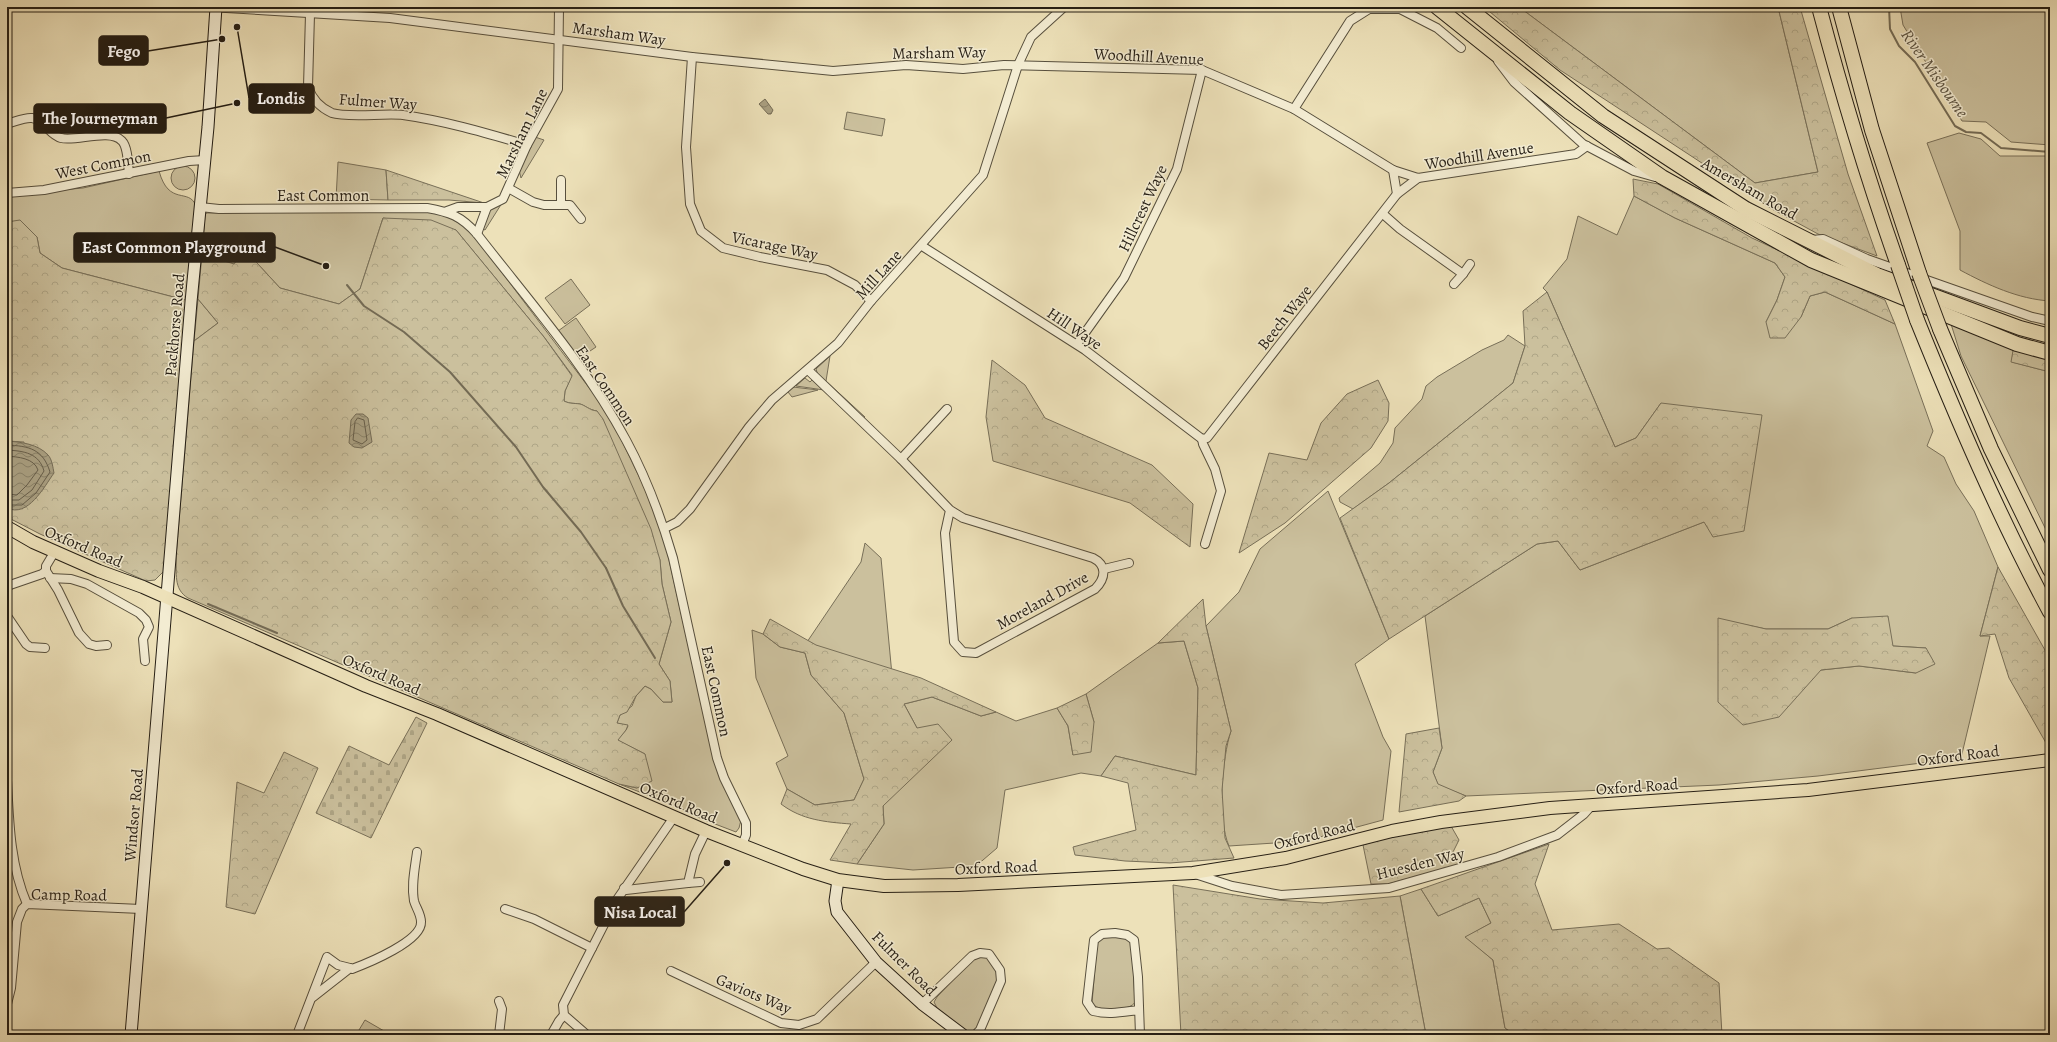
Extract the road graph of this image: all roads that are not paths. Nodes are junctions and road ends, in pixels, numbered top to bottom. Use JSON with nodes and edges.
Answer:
{"nodes":[{"id":1,"x":213,"y":7,"type":"edge"},
{"id":2,"x":559,"y":7,"type":"edge"},
{"id":3,"x":1064,"y":7,"type":"edge"},
{"id":4,"x":1437,"y":7,"type":"edge"},
{"id":5,"x":1467,"y":7,"type":"edge"},
{"id":6,"x":1819,"y":7,"type":"edge"},
{"id":7,"x":1839,"y":7,"type":"edge"},
{"id":8,"x":310,"y":14,"type":"junction"},
{"id":9,"x":558,"y":39,"type":"junction"},
{"id":10,"x":1487,"y":46,"type":"junction"},
{"id":11,"x":1462,"y":48,"type":"dead end"},
{"id":12,"x":692,"y":57,"type":"junction"},
{"id":13,"x":1018,"y":65,"type":"junction"},
{"id":14,"x":1202,"y":70,"type":"junction"},
{"id":15,"x":1294,"y":109,"type":"junction"},
{"id":16,"x":7,"y":124,"type":"edge"},
{"id":17,"x":527,"y":145,"type":"junction"},
{"id":18,"x":1587,"y":146,"type":"junction"},
{"id":19,"x":205,"y":160,"type":"junction"},
{"id":20,"x":1393,"y":170,"type":"junction"},
{"id":21,"x":129,"y":174,"type":"junction"},
{"id":22,"x":1662,"y":177,"type":"junction"},
{"id":23,"x":1418,"y":178,"type":"junction"},
{"id":24,"x":561,"y":180,"type":"dead end"},
{"id":25,"x":510,"y":189,"type":"junction"},
{"id":26,"x":7,"y":193,"type":"edge"},
{"id":27,"x":1397,"y":194,"type":"junction"},
{"id":28,"x":561,"y":204,"type":"junction"},
{"id":29,"x":200,"y":207,"type":"junction"},
{"id":30,"x":487,"y":207,"type":"junction"},
{"id":31,"x":447,"y":211,"type":"junction"},
{"id":32,"x":1383,"y":214,"type":"junction"},
{"id":33,"x":581,"y":219,"type":"dead end"},
{"id":34,"x":477,"y":234,"type":"junction"},
{"id":35,"x":1807,"y":240,"type":"junction"},
{"id":36,"x":922,"y":246,"type":"junction"},
{"id":37,"x":1470,"y":264,"type":"dead end"},
{"id":38,"x":1463,"y":274,"type":"junction"},
{"id":39,"x":1454,"y":284,"type":"dead end"},
{"id":40,"x":871,"y":301,"type":"junction"},
{"id":41,"x":2050,"y":321,"type":"edge"},
{"id":42,"x":2050,"y":336,"type":"edge"},
{"id":43,"x":1077,"y":344,"type":"junction"},
{"id":44,"x":2050,"y":353,"type":"edge"},
{"id":45,"x":808,"y":370,"type":"junction"},
{"id":46,"x":947,"y":409,"type":"dead end"},
{"id":47,"x":1204,"y":438,"type":"junction"},
{"id":48,"x":901,"y":459,"type":"junction"},
{"id":49,"x":950,"y":510,"type":"junction"},
{"id":50,"x":7,"y":527,"type":"edge"},
{"id":51,"x":665,"y":528,"type":"junction"},
{"id":52,"x":1205,"y":544,"type":"dead end"},
{"id":53,"x":55,"y":551,"type":"junction"},
{"id":54,"x":1129,"y":563,"type":"dead end"},
{"id":55,"x":1104,"y":569,"type":"junction"},
{"id":56,"x":2050,"y":570,"type":"edge"},
{"id":57,"x":48,"y":574,"type":"junction"},
{"id":58,"x":7,"y":588,"type":"edge"},
{"id":59,"x":168,"y":598,"type":"junction"},
{"id":60,"x":2050,"y":612,"type":"edge"},
{"id":61,"x":7,"y":616,"type":"edge"},
{"id":62,"x":107,"y":645,"type":"dead end"},
{"id":63,"x":45,"y":648,"type":"dead end"},
{"id":64,"x":146,"y":661,"type":"dead end"},
{"id":65,"x":2050,"y":760,"type":"edge"},
{"id":66,"x":7,"y":780,"type":"edge"},
{"id":67,"x":1592,"y":805,"type":"junction"},
{"id":68,"x":674,"y":817,"type":"junction"},
{"id":69,"x":706,"y":831,"type":"junction"},
{"id":70,"x":742,"y":845,"type":"junction"},
{"id":71,"x":417,"y":852,"type":"dead end"},
{"id":72,"x":1193,"y":873,"type":"junction"},
{"id":73,"x":838,"y":880,"type":"junction"},
{"id":74,"x":700,"y":882,"type":"dead end"},
{"id":75,"x":688,"y":883,"type":"junction"},
{"id":76,"x":624,"y":888,"type":"junction"},
{"id":77,"x":27,"y":904,"type":"junction"},
{"id":78,"x":141,"y":909,"type":"junction"},
{"id":79,"x":505,"y":910,"type":"dead end"},
{"id":80,"x":592,"y":948,"type":"junction"},
{"id":81,"x":876,"y":962,"type":"junction"},
{"id":82,"x":350,"y":968,"type":"junction"},
{"id":83,"x":672,"y":971,"type":"dead end"},
{"id":84,"x":313,"y":997,"type":"junction"},
{"id":85,"x":499,"y":1001,"type":"dead end"},
{"id":86,"x":7,"y":1004,"type":"edge"},
{"id":87,"x":922,"y":1004,"type":"junction"},
{"id":88,"x":1139,"y":1010,"type":"junction"},
{"id":89,"x":564,"y":1015,"type":"junction"},
{"id":90,"x":131,"y":1035,"type":"edge"},
{"id":91,"x":297,"y":1035,"type":"edge"},
{"id":92,"x":499,"y":1035,"type":"edge"},
{"id":93,"x":551,"y":1035,"type":"edge"},
{"id":94,"x":586,"y":1035,"type":"edge"},
{"id":95,"x":963,"y":1035,"type":"edge"},
{"id":96,"x":976,"y":1035,"type":"edge"},
{"id":97,"x":1140,"y":1035,"type":"edge"}],
"edges":[{"from":1,"to":8,"type":"street","name":"Marsham Way"},
{"from":1,"to":19,"type":"main road","name":"Packhorse Road"},
{"from":2,"to":9,"type":"street","name":"Marsham Lane"},
{"from":3,"to":13,"type":"street","name":"Mill Lane"},
{"from":4,"to":10,"type":"highway"},
{"from":5,"to":35,"type":"highway","name":"Amersham Road"},
{"from":6,"to":60,"type":"highway","bridge":true},
{"from":7,"to":56,"type":"highway","bridge":true},
{"from":8,"to":9,"type":"street","name":"Marsham Way"},
{"from":8,"to":17,"type":"street","name":"Fulmer Way"},
{"from":9,"to":12,"type":"street","name":"Marsham Way"},
{"from":9,"to":17,"type":"street","name":"Marsham Lane"},
{"from":10,"to":18,"type":"street"},
{"from":10,"to":22,"type":"highway"},
{"from":11,"to":15,"type":"street"},
{"from":12,"to":13,"type":"street","name":"Marsham Way"},
{"from":12,"to":40,"type":"street","name":"Vicarage Way"},
{"from":13,"to":14,"type":"street","name":"Woodhill Avenue"},
{"from":13,"to":36,"type":"street","name":"Mill Lane"},
{"from":14,"to":15,"type":"street","name":"Woodhill Avenue"},
{"from":14,"to":43,"type":"street","name":"Hillcrest Waye"},
{"from":15,"to":20,"type":"street","name":"Woodhill Avenue"},
{"from":16,"to":21,"type":"street"},
{"from":17,"to":25,"type":"street","name":"Marsham Lane"},
{"from":18,"to":22,"type":"street"},
{"from":18,"to":23,"type":"street","name":"Woodhill Avenue"},
{"from":19,"to":21,"type":"street","name":"West Common"},
{"from":19,"to":29,"type":"main road","name":"Packhorse Road"},
{"from":20,"to":23,"type":"street","name":"Woodhill Avenue"},
{"from":20,"to":27,"type":"street"},
{"from":21,"to":26,"type":"street","name":"West Common"},
{"from":22,"to":44,"type":"highway"},
{"from":23,"to":27,"type":"street","name":"Beech Waye"},
{"from":24,"to":28,"type":"street"},
{"from":25,"to":28,"type":"street"},
{"from":25,"to":30,"type":"street","name":"Marsham Lane"},
{"from":27,"to":32,"type":"street","name":"Beech Waye"},
{"from":28,"to":33,"type":"street"},
{"from":29,"to":31,"type":"street","name":"East Common"},
{"from":29,"to":59,"type":"main road","name":"Packhorse Road"},
{"from":30,"to":31,"type":"street"},
{"from":30,"to":34,"type":"street"},
{"from":31,"to":34,"type":"street","name":"East Common"},
{"from":32,"to":38,"type":"street"},
{"from":32,"to":47,"type":"street","name":"Beech Waye"},
{"from":34,"to":51,"type":"street","name":"East Common"},
{"from":35,"to":41,"type":"street"},
{"from":35,"to":42,"type":"highway","name":"Amersham Road"},
{"from":36,"to":40,"type":"street","name":"Mill Lane"},
{"from":36,"to":43,"type":"street","name":"Hill Waye"},
{"from":37,"to":38,"type":"street"},
{"from":38,"to":39,"type":"street"},
{"from":40,"to":45,"type":"street","name":"Mill Lane"},
{"from":43,"to":47,"type":"street","name":"Hill Waye"},
{"from":45,"to":48,"type":"street","name":"Moreland Drive"},
{"from":45,"to":51,"type":"street","name":"Mill Lane"},
{"from":46,"to":48,"type":"street"},
{"from":47,"to":52,"type":"street"},
{"from":48,"to":49,"type":"street","name":"Moreland Drive"},
{"from":49,"to":55,"type":"street","name":"Moreland Drive"},
{"from":49,"to":55,"type":"street","name":"Moreland Drive"},
{"from":50,"to":53,"type":"main road","name":"Oxford Road"},
{"from":51,"to":70,"type":"street","name":"East Common"},
{"from":53,"to":57,"type":"street"},
{"from":53,"to":59,"type":"main road","name":"Oxford Road"},
{"from":54,"to":55,"type":"street"},
{"from":57,"to":58,"type":"street"},
{"from":57,"to":62,"type":"street"},
{"from":57,"to":64,"type":"street"},
{"from":59,"to":68,"type":"main road","name":"Oxford Road"},
{"from":59,"to":78,"type":"main road","name":"Windsor Road"},
{"from":61,"to":63,"type":"street"},
{"from":65,"to":67,"type":"main road","name":"Oxford Road"},
{"from":66,"to":77,"type":"street"},
{"from":67,"to":72,"type":"main road","name":"Oxford Road"},
{"from":67,"to":72,"type":"street","name":"Huesden Way"},
{"from":68,"to":69,"type":"main road","name":"Oxford Road"},
{"from":68,"to":76,"type":"street"},
{"from":69,"to":70,"type":"main road","name":"Oxford Road"},
{"from":69,"to":75,"type":"street"},
{"from":70,"to":73,"type":"main road","name":"Oxford Road"},
{"from":71,"to":82,"type":"street"},
{"from":72,"to":73,"type":"main road","name":"Oxford Road"},
{"from":73,"to":81,"type":"main road","name":"Fulmer Road"},
{"from":74,"to":75,"type":"street"},
{"from":75,"to":76,"type":"street"},
{"from":76,"to":80,"type":"street"},
{"from":77,"to":78,"type":"street","name":"Camp Road"},
{"from":77,"to":86,"type":"street","name":"Camp Road"},
{"from":78,"to":90,"type":"main road","name":"Windsor Road"},
{"from":79,"to":80,"type":"street"},
{"from":80,"to":89,"type":"street"},
{"from":81,"to":83,"type":"street","name":"Gaviots Way"},
{"from":81,"to":87,"type":"main road","name":"Fulmer Road"},
{"from":82,"to":84,"type":"street"},
{"from":82,"to":84,"type":"street"},
{"from":84,"to":91,"type":"street"},
{"from":85,"to":92,"type":"street"},
{"from":87,"to":95,"type":"main road","name":"Fulmer Road"},
{"from":87,"to":96,"type":"street"},
{"from":88,"to":88,"type":"street"},
{"from":88,"to":97,"type":"street"},
{"from":89,"to":93,"type":"street"},
{"from":89,"to":94,"type":"street"}]}
